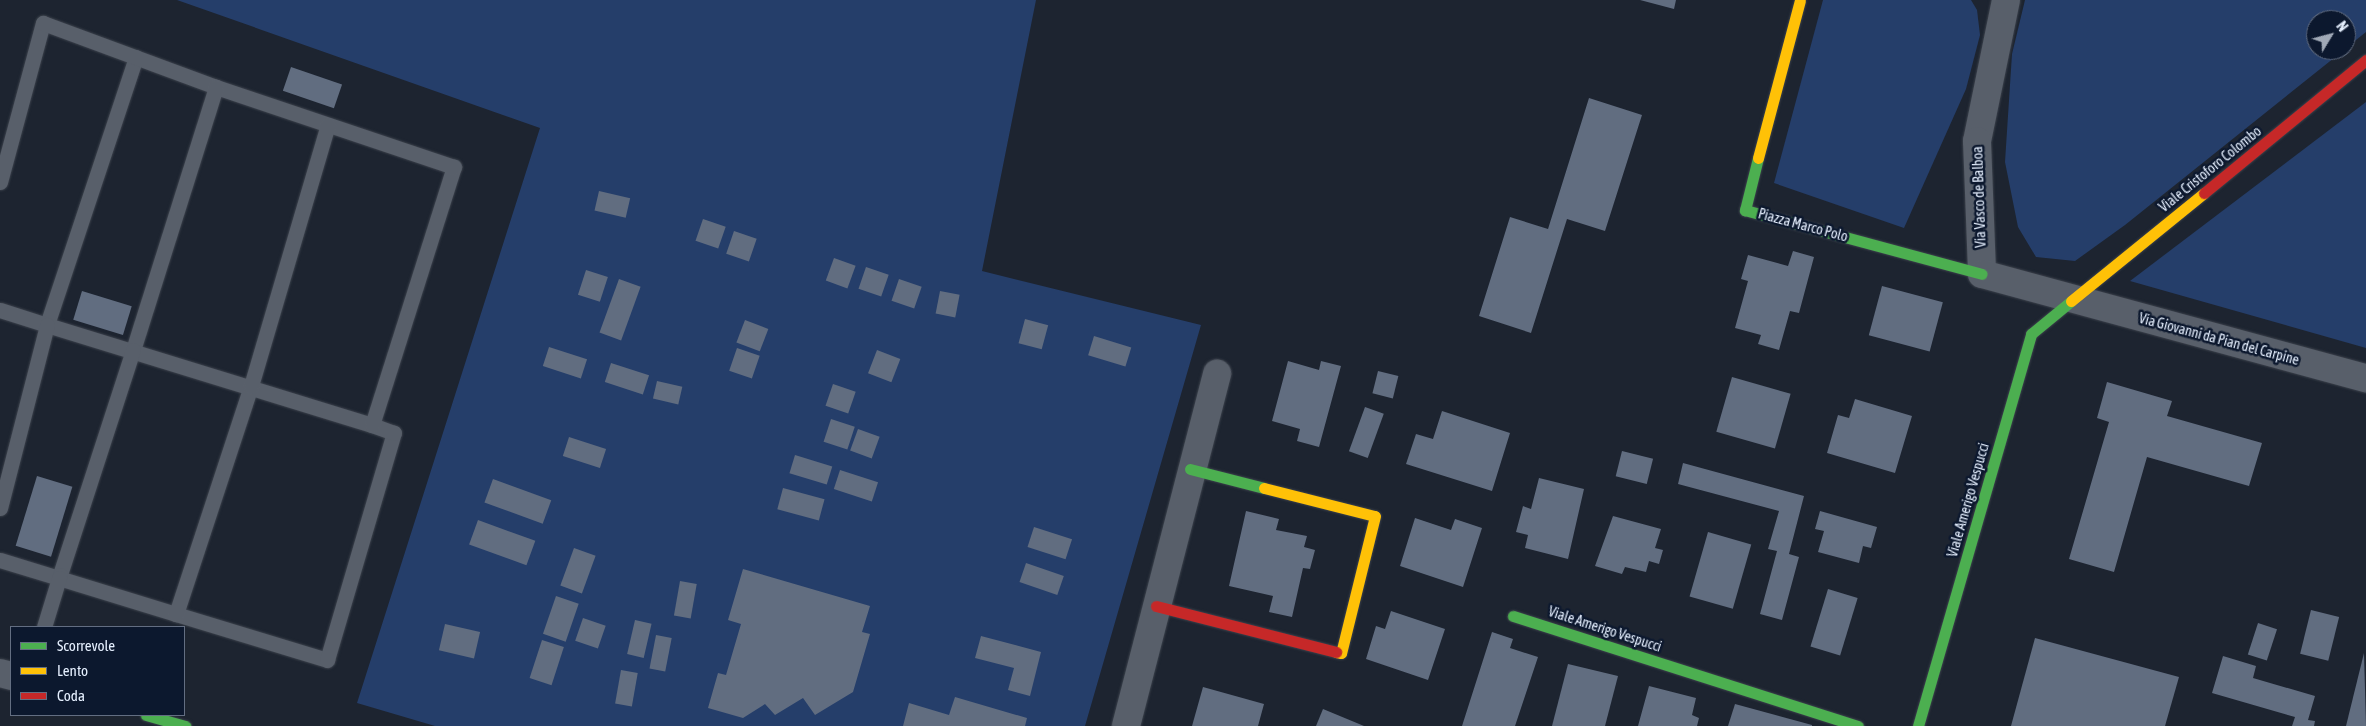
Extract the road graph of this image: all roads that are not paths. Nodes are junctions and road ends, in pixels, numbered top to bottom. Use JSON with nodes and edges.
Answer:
{"nodes":[{"id":1,"x":1800,"y":0,"type":"edge"},
{"id":2,"x":2005,"y":0,"type":"edge"},
{"id":3,"x":136,"y":57,"type":"junction"},
{"id":4,"x":2366,"y":60,"type":"edge"},
{"id":5,"x":216,"y":87,"type":"junction"},
{"id":6,"x":328,"y":125,"type":"junction"},
{"id":7,"x":0,"y":182,"type":"edge"},
{"id":8,"x":1982,"y":274,"type":"junction"},
{"id":9,"x":2072,"y":300,"type":"junction"},
{"id":10,"x":0,"y":310,"type":"edge"},
{"id":11,"x":47,"y":325,"type":"junction"},
{"id":12,"x":133,"y":350,"type":"junction"},
{"id":13,"x":1217,"y":374,"type":"dead end"},
{"id":14,"x":2366,"y":378,"type":"edge"},
{"id":15,"x":250,"y":386,"type":"junction"},
{"id":16,"x":372,"y":425,"type":"junction"},
{"id":17,"x":1190,"y":469,"type":"junction"},
{"id":18,"x":0,"y":508,"type":"edge"},
{"id":19,"x":0,"y":560,"type":"edge"},
{"id":20,"x":60,"y":578,"type":"junction"},
{"id":21,"x":1156,"y":606,"type":"junction"},
{"id":22,"x":176,"y":614,"type":"junction"},
{"id":23,"x":1513,"y":616,"type":"dead end"},
{"id":24,"x":44,"y":626,"type":"edge"},
{"id":25,"x":148,"y":719,"type":"edge"},
{"id":26,"x":185,"y":726,"type":"edge"},
{"id":27,"x":1126,"y":726,"type":"edge"},
{"id":28,"x":1858,"y":726,"type":"edge"},
{"id":29,"x":1918,"y":726,"type":"edge"}],
"edges":[{"from":1,"to":8,"type":"street","name":"Piazza Marco Polo"},
{"from":2,"to":8,"type":"street","name":"Via Vasco de Balboa"},
{"from":3,"to":5,"type":"lane"},
{"from":3,"to":7,"type":"lane"},
{"from":3,"to":11,"type":"lane"},
{"from":4,"to":9,"type":"street","name":"Viale Cristoforo Colombo"},
{"from":5,"to":6,"type":"lane"},
{"from":5,"to":12,"type":"lane"},
{"from":6,"to":15,"type":"lane"},
{"from":6,"to":16,"type":"lane"},
{"from":8,"to":9,"type":"street"},
{"from":9,"to":14,"type":"street","name":"Via Giovanni da Pian del Carpine"},
{"from":9,"to":29,"type":"street","name":"Viale Amerigo Vespucci"},
{"from":10,"to":11,"type":"lane"},
{"from":11,"to":12,"type":"lane"},
{"from":11,"to":18,"type":"lane"},
{"from":12,"to":15,"type":"lane"},
{"from":12,"to":20,"type":"lane"},
{"from":13,"to":17,"type":"street"},
{"from":15,"to":16,"type":"lane"},
{"from":15,"to":22,"type":"lane"},
{"from":16,"to":22,"type":"lane"},
{"from":17,"to":21,"type":"street"},
{"from":17,"to":21,"type":"street"},
{"from":19,"to":20,"type":"lane"},
{"from":20,"to":22,"type":"lane"},
{"from":20,"to":24,"type":"lane"},
{"from":21,"to":27,"type":"street"},
{"from":23,"to":28,"type":"street","name":"Viale Amerigo Vespucci"},
{"from":25,"to":26,"type":"street"}]}
